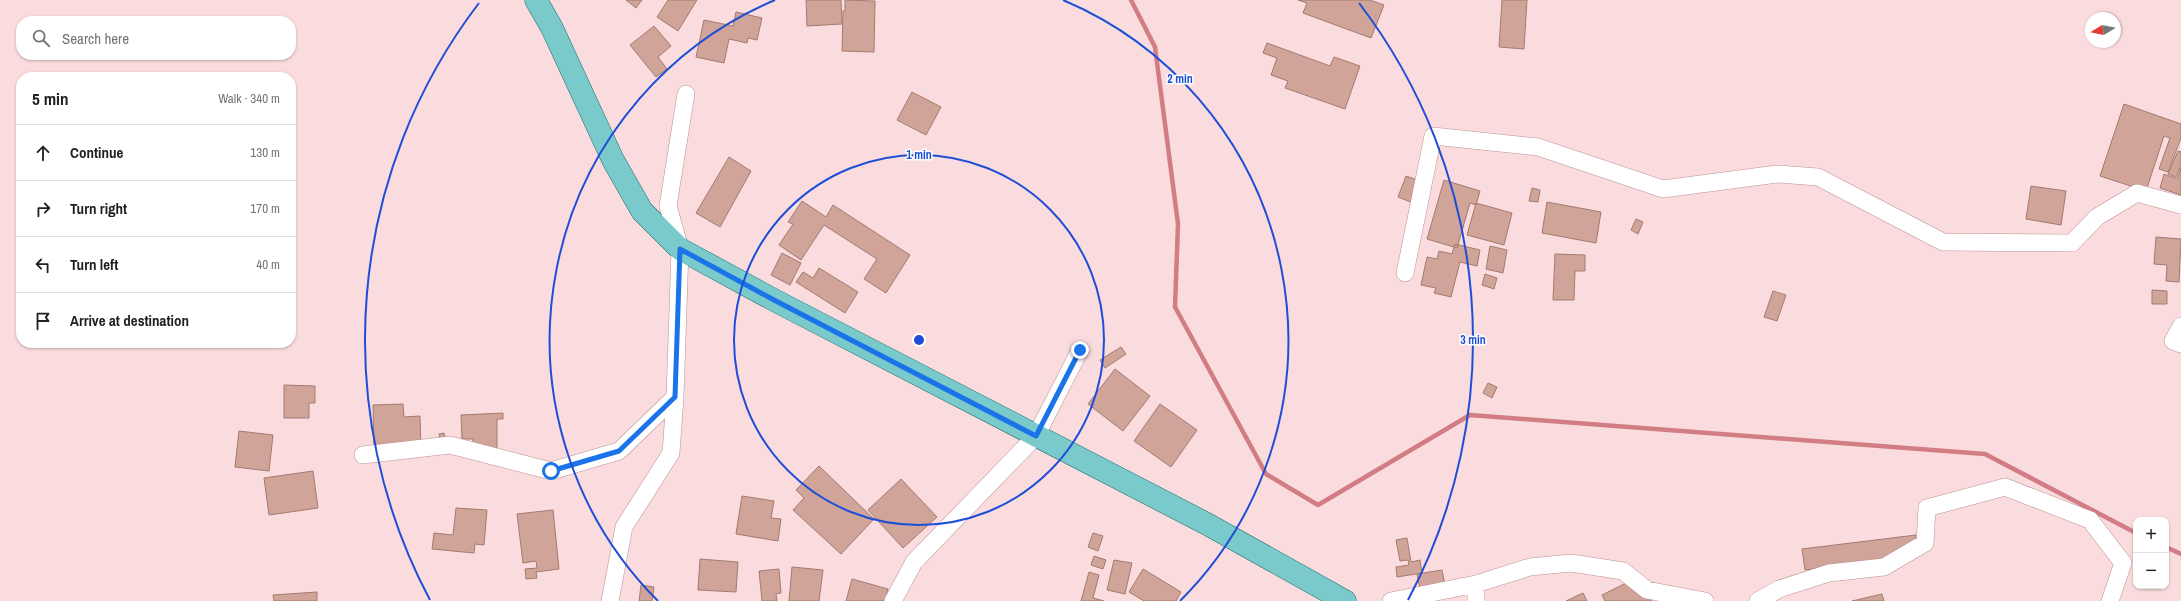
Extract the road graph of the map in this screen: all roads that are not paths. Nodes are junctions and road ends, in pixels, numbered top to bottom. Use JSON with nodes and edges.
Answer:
{"nodes":[{"id":1,"x":536,"y":0,"type":"edge"},
{"id":2,"x":686,"y":94,"type":"dead end"},
{"id":3,"x":2181,"y":205,"type":"edge"},
{"id":4,"x":680,"y":249,"type":"junction"},
{"id":5,"x":1405,"y":273,"type":"dead end"},
{"id":6,"x":2181,"y":326,"type":"edge"},
{"id":7,"x":2181,"y":344,"type":"edge"},
{"id":8,"x":1080,"y":350,"type":"dead end"},
{"id":9,"x":675,"y":397,"type":"junction"},
{"id":10,"x":1036,"y":436,"type":"junction"},
{"id":11,"x":363,"y":455,"type":"dead end"},
{"id":12,"x":1476,"y":593,"type":"edge"},
{"id":13,"x":610,"y":601,"type":"edge"},
{"id":14,"x":893,"y":601,"type":"edge"},
{"id":15,"x":1345,"y":601,"type":"edge"},
{"id":16,"x":1392,"y":601,"type":"edge"},
{"id":17,"x":1705,"y":601,"type":"edge"},
{"id":18,"x":1758,"y":601,"type":"edge"},
{"id":19,"x":2110,"y":601,"type":"edge"}],
"edges":[{"from":1,"to":4,"type":"main road"},
{"from":2,"to":4,"type":"street"},
{"from":3,"to":5,"type":"street"},
{"from":4,"to":9,"type":"street"},
{"from":4,"to":10,"type":"main road"},
{"from":6,"to":7,"type":"street"},
{"from":8,"to":10,"type":"street"},
{"from":9,"to":11,"type":"street"},
{"from":9,"to":13,"type":"street"},
{"from":10,"to":14,"type":"street"},
{"from":10,"to":15,"type":"main road"},
{"from":12,"to":16,"type":"street"},
{"from":12,"to":17,"type":"street"},
{"from":18,"to":19,"type":"street"}]}
